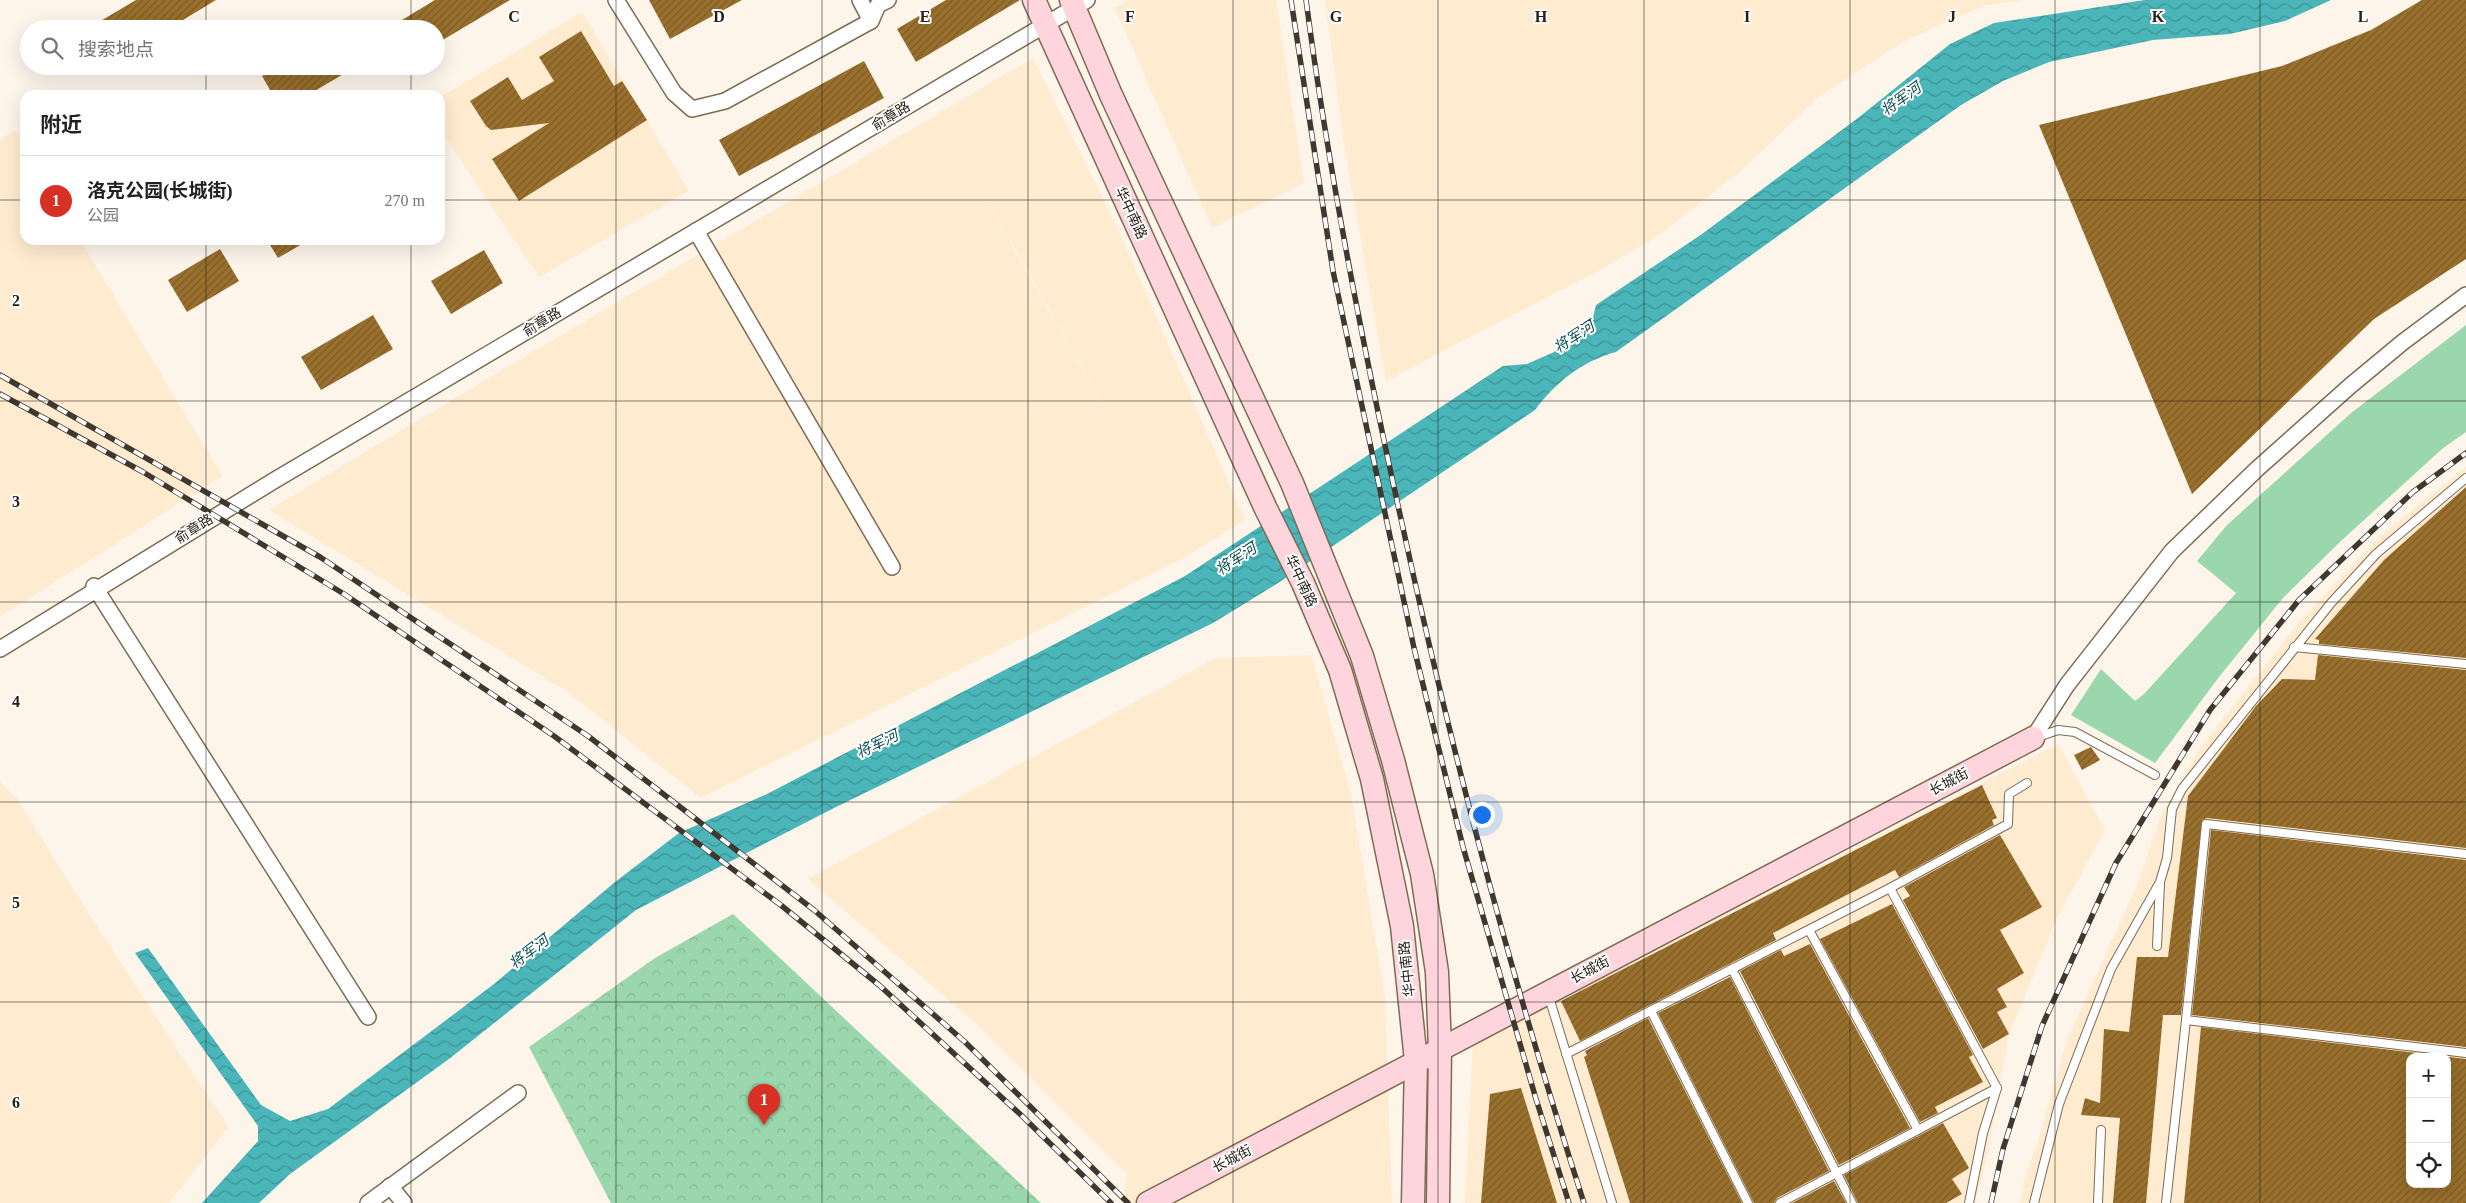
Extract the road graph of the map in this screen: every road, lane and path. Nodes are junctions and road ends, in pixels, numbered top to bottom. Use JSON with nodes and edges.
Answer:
{"nodes":[{"id":1,"x":616,"y":0,"type":"edge"},
{"id":2,"x":860,"y":0,"type":"edge"},
{"id":3,"x":888,"y":0,"type":"edge"},
{"id":4,"x":1034,"y":0,"type":"edge"},
{"id":5,"x":1078,"y":3,"type":"edge"},
{"id":6,"x":871,"y":21,"type":"junction"},
{"id":7,"x":1044,"y":25,"type":"junction"},
{"id":8,"x":696,"y":231,"type":"junction"},
{"id":9,"x":2466,"y":296,"type":"edge"},
{"id":10,"x":2466,"y":478,"type":"edge"},
{"id":11,"x":892,"y":567,"type":"dead end"},
{"id":12,"x":95,"y":588,"type":"junction"},
{"id":13,"x":2294,"y":647,"type":"junction"},
{"id":14,"x":0,"y":649,"type":"edge"},
{"id":15,"x":2466,"y":664,"type":"edge"},
{"id":16,"x":2033,"y":738,"type":"junction"},
{"id":17,"x":2155,"y":775,"type":"dead end"},
{"id":18,"x":2026,"y":783,"type":"dead end"},
{"id":19,"x":2466,"y":854,"type":"edge"},
{"id":20,"x":2160,"y":882,"type":"junction"},
{"id":21,"x":1890,"y":888,"type":"junction"},
{"id":22,"x":1809,"y":930,"type":"junction"},
{"id":23,"x":2157,"y":946,"type":"dead end"},
{"id":24,"x":1732,"y":969,"type":"junction"},
{"id":25,"x":1548,"y":992,"type":"junction"},
{"id":26,"x":1651,"y":1011,"type":"junction"},
{"id":27,"x":368,"y":1017,"type":"dead end"},
{"id":28,"x":2186,"y":1020,"type":"junction"},
{"id":29,"x":1440,"y":1049,"type":"junction"},
{"id":30,"x":2466,"y":1053,"type":"edge"},
{"id":31,"x":1566,"y":1054,"type":"junction"},
{"id":32,"x":1416,"y":1061,"type":"junction"},
{"id":33,"x":1997,"y":1088,"type":"junction"},
{"id":34,"x":518,"y":1093,"type":"dead end"},
{"id":35,"x":1918,"y":1130,"type":"junction"},
{"id":36,"x":2101,"y":1130,"type":"dead end"},
{"id":37,"x":1837,"y":1173,"type":"junction"},
{"id":38,"x":390,"y":1186,"type":"junction"},
{"id":39,"x":368,"y":1203,"type":"edge"},
{"id":40,"x":404,"y":1203,"type":"edge"},
{"id":41,"x":1148,"y":1203,"type":"edge"},
{"id":42,"x":1413,"y":1203,"type":"edge"},
{"id":43,"x":1438,"y":1203,"type":"edge"},
{"id":44,"x":1612,"y":1203,"type":"edge"},
{"id":45,"x":1748,"y":1203,"type":"edge"},
{"id":46,"x":1780,"y":1203,"type":"edge"},
{"id":47,"x":1852,"y":1203,"type":"edge"},
{"id":48,"x":1969,"y":1203,"type":"edge"},
{"id":49,"x":2034,"y":1203,"type":"edge"},
{"id":50,"x":2098,"y":1203,"type":"edge"},
{"id":51,"x":2166,"y":1203,"type":"edge"}],
"edges":[{"from":1,"to":6,"type":"street"},
{"from":2,"to":6,"type":"street"},
{"from":3,"to":6,"type":"street"},
{"from":4,"to":7,"type":"main road","name":"华中南路"},
{"from":5,"to":7,"type":"street","name":"俞章路"},
{"from":5,"to":29,"type":"main road","name":"华中南路"},
{"from":7,"to":8,"type":"street","name":"俞章路"},
{"from":7,"to":32,"type":"main road","name":"华中南路"},
{"from":8,"to":11,"type":"street"},
{"from":8,"to":12,"type":"street","name":"俞章路"},
{"from":9,"to":16,"type":"street"},
{"from":10,"to":13,"type":"lane"},
{"from":12,"to":14,"type":"street","name":"俞章路"},
{"from":12,"to":27,"type":"street"},
{"from":13,"to":15,"type":"lane"},
{"from":13,"to":20,"type":"lane"},
{"from":16,"to":17,"type":"lane"},
{"from":16,"to":25,"type":"main road","name":"长城街"},
{"from":18,"to":21,"type":"lane"},
{"from":19,"to":28,"type":"lane"},
{"from":20,"to":23,"type":"lane"},
{"from":20,"to":49,"type":"lane"},
{"from":21,"to":22,"type":"lane"},
{"from":21,"to":33,"type":"lane"},
{"from":22,"to":24,"type":"lane"},
{"from":22,"to":35,"type":"lane"},
{"from":24,"to":26,"type":"lane"},
{"from":24,"to":37,"type":"lane"},
{"from":25,"to":29,"type":"main road","name":"长城街"},
{"from":25,"to":31,"type":"lane"},
{"from":26,"to":31,"type":"lane"},
{"from":26,"to":45,"type":"lane"},
{"from":28,"to":30,"type":"lane"},
{"from":28,"to":51,"type":"lane"},
{"from":29,"to":32,"type":"main road","name":"长城街"},
{"from":29,"to":43,"type":"main road","name":"华中南路"},
{"from":31,"to":44,"type":"lane"},
{"from":32,"to":41,"type":"main road","name":"长城街"},
{"from":32,"to":42,"type":"main road","name":"华中南路"},
{"from":33,"to":35,"type":"lane"},
{"from":33,"to":48,"type":"lane"},
{"from":34,"to":38,"type":"street"},
{"from":35,"to":37,"type":"lane"},
{"from":36,"to":50,"type":"lane"},
{"from":37,"to":46,"type":"lane"},
{"from":37,"to":47,"type":"lane"},
{"from":38,"to":39,"type":"street"},
{"from":38,"to":40,"type":"street"}]}
